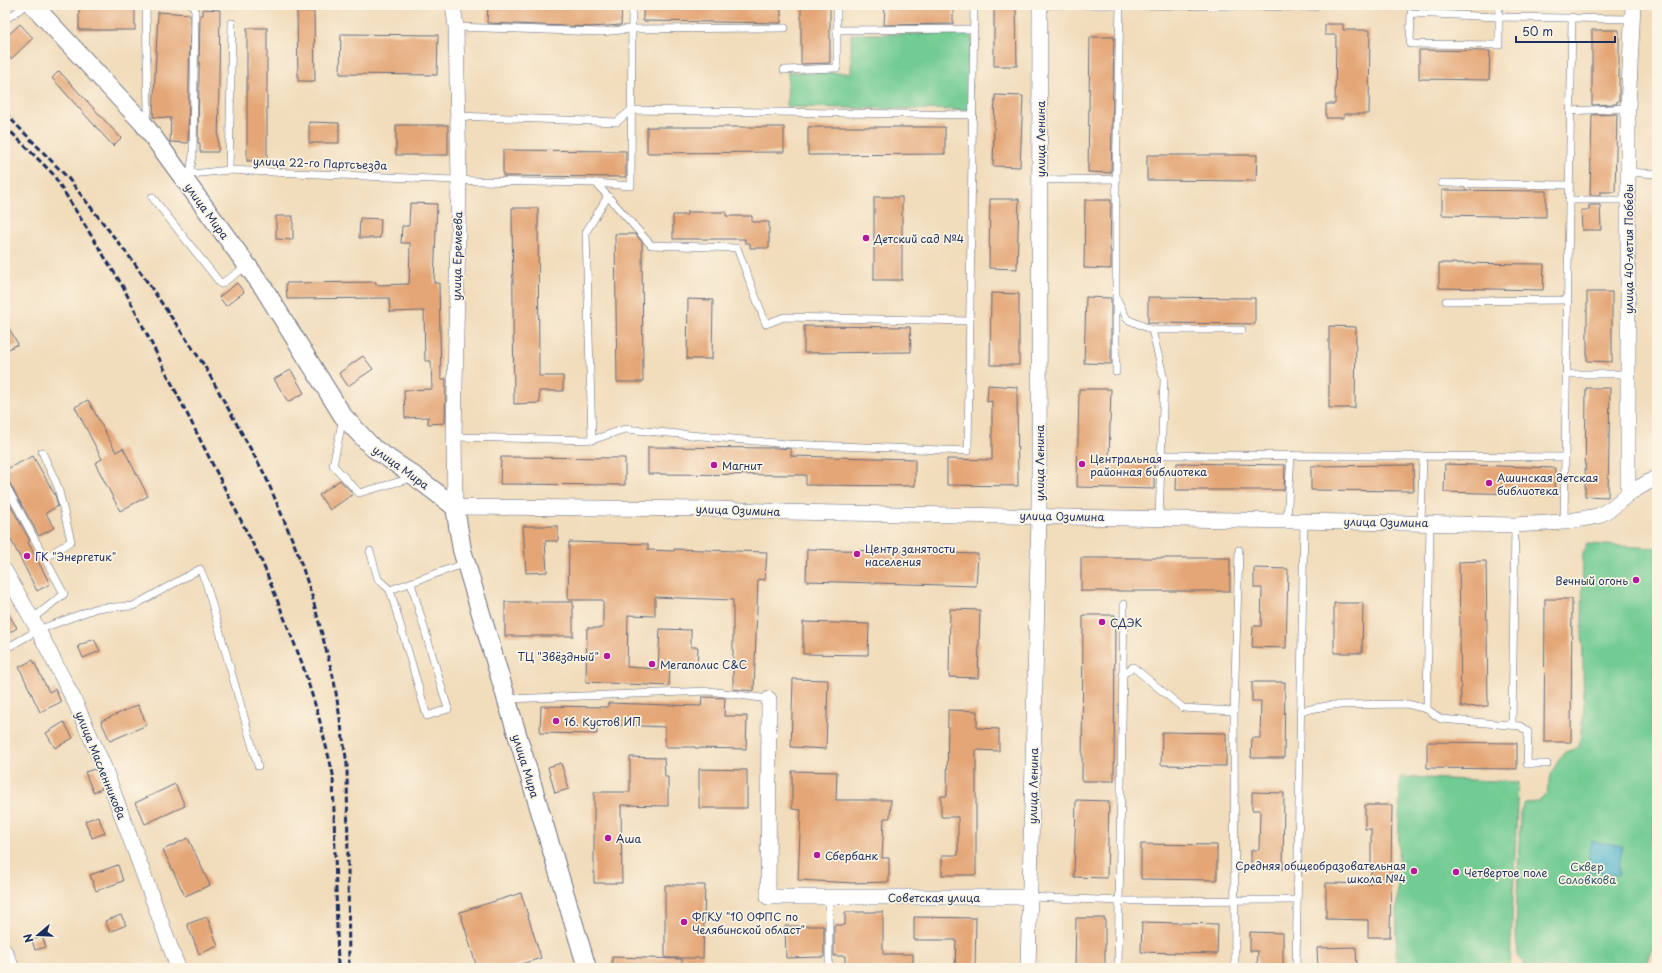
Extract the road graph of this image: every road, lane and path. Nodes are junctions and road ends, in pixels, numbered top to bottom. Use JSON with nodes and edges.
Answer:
{"nodes":[{"id":1,"x":26,"y":5,"type":"edge"},
{"id":2,"x":33,"y":5,"type":"edge"},
{"id":3,"x":146,"y":5,"type":"edge"},
{"id":4,"x":192,"y":5,"type":"edge"},
{"id":5,"x":453,"y":5,"type":"edge"},
{"id":6,"x":632,"y":5,"type":"edge"},
{"id":7,"x":837,"y":5,"type":"edge"},
{"id":8,"x":974,"y":5,"type":"edge"},
{"id":9,"x":1040,"y":5,"type":"edge"},
{"id":10,"x":1120,"y":5,"type":"edge"},
{"id":11,"x":1314,"y":5,"type":"edge"},
{"id":12,"x":1499,"y":5,"type":"edge"},
{"id":13,"x":1633,"y":12,"type":"edge"},
{"id":14,"x":1499,"y":17,"type":"junction"},
{"id":15,"x":1572,"y":17,"type":"junction"},
{"id":16,"x":5,"y":20,"type":"edge"},
{"id":17,"x":232,"y":23,"type":"dead end"},
{"id":18,"x":456,"y":27,"type":"junction"},
{"id":19,"x":785,"y":28,"type":"dead end"},
{"id":20,"x":632,"y":29,"type":"junction"},
{"id":21,"x":974,"y":29,"type":"junction"},
{"id":22,"x":837,"y":30,"type":"junction"},
{"id":23,"x":784,"y":70,"type":"dead end"},
{"id":24,"x":1628,"y":108,"type":"junction"},
{"id":25,"x":631,"y":110,"type":"junction"},
{"id":26,"x":1570,"y":111,"type":"junction"},
{"id":27,"x":973,"y":115,"type":"junction"},
{"id":28,"x":458,"y":116,"type":"junction"},
{"id":29,"x":143,"y":123,"type":"junction"},
{"id":30,"x":229,"y":170,"type":"junction"},
{"id":31,"x":1628,"y":172,"type":"junction"},
{"id":32,"x":186,"y":174,"type":"junction"},
{"id":33,"x":1657,"y":174,"type":"edge"},
{"id":34,"x":459,"y":179,"type":"junction"},
{"id":35,"x":1040,"y":180,"type":"junction"},
{"id":36,"x":1116,"y":180,"type":"junction"},
{"id":37,"x":596,"y":183,"type":"junction"},
{"id":38,"x":1442,"y":183,"type":"dead end"},
{"id":39,"x":1569,"y":185,"type":"junction"},
{"id":40,"x":608,"y":196,"type":"junction"},
{"id":41,"x":152,"y":197,"type":"dead end"},
{"id":42,"x":1569,"y":200,"type":"junction"},
{"id":43,"x":1628,"y":200,"type":"junction"},
{"id":44,"x":248,"y":266,"type":"junction"},
{"id":45,"x":1117,"y":299,"type":"junction"},
{"id":46,"x":1446,"y":300,"type":"dead end"},
{"id":47,"x":1568,"y":300,"type":"junction"},
{"id":48,"x":970,"y":321,"type":"junction"},
{"id":49,"x":1152,"y":330,"type":"junction"},
{"id":50,"x":1242,"y":330,"type":"dead end"},
{"id":51,"x":1116,"y":372,"type":"dead end"},
{"id":52,"x":1566,"y":374,"type":"junction"},
{"id":53,"x":1628,"y":374,"type":"junction"},
{"id":54,"x":343,"y":416,"type":"junction"},
{"id":55,"x":454,"y":437,"type":"junction"},
{"id":56,"x":592,"y":440,"type":"junction"},
{"id":57,"x":42,"y":452,"type":"dead end"},
{"id":58,"x":1161,"y":455,"type":"junction"},
{"id":59,"x":1291,"y":456,"type":"junction"},
{"id":60,"x":1424,"y":456,"type":"junction"},
{"id":61,"x":1565,"y":457,"type":"junction"},
{"id":62,"x":416,"y":477,"type":"junction"},
{"id":63,"x":1657,"y":477,"type":"edge"},
{"id":64,"x":5,"y":484,"type":"edge"},
{"id":65,"x":1628,"y":494,"type":"junction"},
{"id":66,"x":455,"y":507,"type":"junction"},
{"id":67,"x":1039,"y":516,"type":"junction"},
{"id":68,"x":1159,"y":518,"type":"junction"},
{"id":69,"x":1287,"y":520,"type":"junction"},
{"id":70,"x":1304,"y":520,"type":"junction"},
{"id":71,"x":1564,"y":522,"type":"junction"},
{"id":72,"x":1426,"y":523,"type":"junction"},
{"id":73,"x":1515,"y":525,"type":"junction"},
{"id":74,"x":1239,"y":550,"type":"dead end"},
{"id":75,"x":370,"y":551,"type":"dead end"},
{"id":76,"x":45,"y":558,"type":"junction"},
{"id":77,"x":466,"y":563,"type":"junction"},
{"id":78,"x":5,"y":571,"type":"edge"},
{"id":79,"x":411,"y":583,"type":"junction"},
{"id":80,"x":390,"y":590,"type":"junction"},
{"id":81,"x":1124,"y":604,"type":"dead end"},
{"id":82,"x":35,"y":624,"type":"junction"},
{"id":83,"x":5,"y":649,"type":"edge"},
{"id":84,"x":1122,"y":674,"type":"junction"},
{"id":85,"x":506,"y":699,"type":"junction"},
{"id":86,"x":769,"y":699,"type":"joint"},
{"id":87,"x":1427,"y":709,"type":"junction"},
{"id":88,"x":1234,"y":711,"type":"junction"},
{"id":89,"x":1300,"y":711,"type":"junction"},
{"id":90,"x":1512,"y":725,"type":"junction"},
{"id":91,"x":1547,"y":764,"type":"dead end"},
{"id":92,"x":258,"y":766,"type":"dead end"},
{"id":93,"x":829,"y":897,"type":"junction"},
{"id":94,"x":1030,"y":897,"type":"junction"},
{"id":95,"x":1236,"y":900,"type":"junction"},
{"id":96,"x":1297,"y":900,"type":"junction"},
{"id":97,"x":1120,"y":901,"type":"junction"},
{"id":98,"x":5,"y":952,"type":"edge"},
{"id":99,"x":12,"y":968,"type":"edge"},
{"id":100,"x":178,"y":968,"type":"edge"},
{"id":101,"x":587,"y":968,"type":"edge"},
{"id":102,"x":829,"y":968,"type":"edge"},
{"id":103,"x":1028,"y":968,"type":"edge"},
{"id":104,"x":1118,"y":968,"type":"edge"},
{"id":105,"x":1235,"y":968,"type":"edge"},
{"id":106,"x":1296,"y":968,"type":"edge"}],
"edges":[{"from":1,"to":16,"type":"lane"},
{"from":2,"to":29,"type":"street","name":"улица Мира"},
{"from":3,"to":29,"type":"lane"},
{"from":4,"to":32,"type":"lane"},
{"from":5,"to":18,"type":"street","name":"улица Еремеева"},
{"from":6,"to":20,"type":"lane"},
{"from":7,"to":22,"type":"lane"},
{"from":8,"to":21,"type":"lane"},
{"from":9,"to":10,"type":"lane"},
{"from":9,"to":35,"type":"street","name":"улица Ленина"},
{"from":10,"to":11,"type":"lane"},
{"from":10,"to":36,"type":"lane"},
{"from":12,"to":14,"type":"lane"},
{"from":13,"to":15,"type":"lane"},
{"from":13,"to":24,"type":"street","name":"улица 40-летия Победы"},
{"from":14,"to":14,"type":"lane"},
{"from":14,"to":15,"type":"lane"},
{"from":15,"to":26,"type":"lane"},
{"from":17,"to":30,"type":"lane"},
{"from":18,"to":20,"type":"lane"},
{"from":18,"to":28,"type":"street","name":"улица Еремеева"},
{"from":19,"to":20,"type":"lane"},
{"from":20,"to":25,"type":"lane"},
{"from":21,"to":22,"type":"lane"},
{"from":21,"to":27,"type":"lane"},
{"from":22,"to":23,"type":"lane"},
{"from":24,"to":26,"type":"lane"},
{"from":24,"to":31,"type":"street","name":"улица 40-летия Победы"},
{"from":25,"to":27,"type":"lane"},
{"from":25,"to":28,"type":"lane"},
{"from":25,"to":37,"type":"lane","name":"улица 22-го Партсъезда"},
{"from":26,"to":39,"type":"lane"},
{"from":27,"to":48,"type":"lane"},
{"from":28,"to":34,"type":"street","name":"улица Еремеева"},
{"from":29,"to":32,"type":"street","name":"улица Мира"},
{"from":30,"to":32,"type":"lane","name":"улица 22-го Партсъезда"},
{"from":30,"to":34,"type":"lane","name":"улица 22-го Партсъезда"},
{"from":31,"to":33,"type":"lane"},
{"from":31,"to":43,"type":"street","name":"улица 40-летия Победы"},
{"from":32,"to":44,"type":"street","name":"улица Мира"},
{"from":34,"to":37,"type":"lane","name":"улица 22-го Партсъезда"},
{"from":34,"to":55,"type":"street","name":"улица Еремеева"},
{"from":35,"to":36,"type":"lane"},
{"from":35,"to":67,"type":"street","name":"улица Ленина"},
{"from":36,"to":45,"type":"lane"},
{"from":37,"to":40,"type":"lane"},
{"from":38,"to":39,"type":"lane"},
{"from":39,"to":42,"type":"lane"},
{"from":40,"to":48,"type":"lane"},
{"from":40,"to":56,"type":"lane"},
{"from":41,"to":44,"type":"lane"},
{"from":42,"to":43,"type":"lane"},
{"from":42,"to":47,"type":"lane"},
{"from":43,"to":53,"type":"street","name":"улица 40-летия Победы"},
{"from":44,"to":54,"type":"street","name":"улица Мира"},
{"from":45,"to":49,"type":"lane"},
{"from":45,"to":51,"type":"lane"},
{"from":46,"to":47,"type":"lane"},
{"from":47,"to":52,"type":"lane"},
{"from":48,"to":56,"type":"lane"},
{"from":49,"to":50,"type":"lane"},
{"from":49,"to":58,"type":"lane"},
{"from":52,"to":53,"type":"lane"},
{"from":52,"to":61,"type":"lane"},
{"from":53,"to":65,"type":"street","name":"улица 40-летия Победы"},
{"from":54,"to":62,"type":"street","name":"улица Мира"},
{"from":54,"to":62,"type":"lane"},
{"from":55,"to":56,"type":"lane"},
{"from":55,"to":66,"type":"street","name":"улица Еремеева"},
{"from":57,"to":76,"type":"lane"},
{"from":58,"to":59,"type":"lane"},
{"from":58,"to":68,"type":"lane"},
{"from":59,"to":60,"type":"lane"},
{"from":59,"to":69,"type":"lane"},
{"from":60,"to":61,"type":"lane"},
{"from":60,"to":72,"type":"lane"},
{"from":61,"to":71,"type":"lane"},
{"from":62,"to":66,"type":"street","name":"улица Мира"},
{"from":63,"to":65,"type":"street","name":"улица Озимина"},
{"from":64,"to":76,"type":"lane"},
{"from":65,"to":71,"type":"street","name":"улица Озимина"},
{"from":66,"to":67,"type":"street","name":"улица Озимина"},
{"from":66,"to":77,"type":"street","name":"улица Мира"},
{"from":67,"to":68,"type":"street","name":"улица Озимина"},
{"from":67,"to":94,"type":"street","name":"улица Ленина"},
{"from":68,"to":69,"type":"street","name":"улица Озимина"},
{"from":69,"to":70,"type":"street","name":"улица Озимина"},
{"from":70,"to":72,"type":"street","name":"улица Озимина"},
{"from":70,"to":89,"type":"lane"},
{"from":71,"to":73,"type":"street","name":"улица Озимина"},
{"from":72,"to":73,"type":"street","name":"улица Озимина"},
{"from":72,"to":87,"type":"lane"},
{"from":73,"to":90,"type":"lane"},
{"from":74,"to":88,"type":"lane"},
{"from":75,"to":80,"type":"lane"},
{"from":76,"to":82,"type":"lane"},
{"from":77,"to":79,"type":"lane"},
{"from":77,"to":85,"type":"street","name":"улица Мира"},
{"from":78,"to":82,"type":"street","name":"улица Масленникова"},
{"from":79,"to":80,"type":"lane"},
{"from":79,"to":80,"type":"lane"},
{"from":81,"to":84,"type":"lane"},
{"from":82,"to":83,"type":"lane"},
{"from":82,"to":92,"type":"lane"},
{"from":82,"to":100,"type":"street","name":"улица Масленникова"},
{"from":84,"to":88,"type":"lane"},
{"from":84,"to":97,"type":"lane"},
{"from":85,"to":86,"type":"lane"},
{"from":85,"to":101,"type":"street","name":"улица Мира"},
{"from":86,"to":93,"type":"street","name":"Советская улица"},
{"from":87,"to":89,"type":"lane"},
{"from":87,"to":90,"type":"lane"},
{"from":88,"to":95,"type":"lane"},
{"from":89,"to":96,"type":"lane"},
{"from":90,"to":91,"type":"lane"},
{"from":93,"to":94,"type":"street","name":"Советская улица"},
{"from":93,"to":102,"type":"lane"},
{"from":94,"to":97,"type":"lane","name":"Советская улица"},
{"from":94,"to":103,"type":"street","name":"улица Ленина"},
{"from":95,"to":96,"type":"lane","name":"Советская улица"},
{"from":95,"to":97,"type":"lane","name":"Советская улица"},
{"from":95,"to":105,"type":"lane"},
{"from":96,"to":106,"type":"lane"},
{"from":97,"to":104,"type":"lane"},
{"from":98,"to":99,"type":"street"}]}
